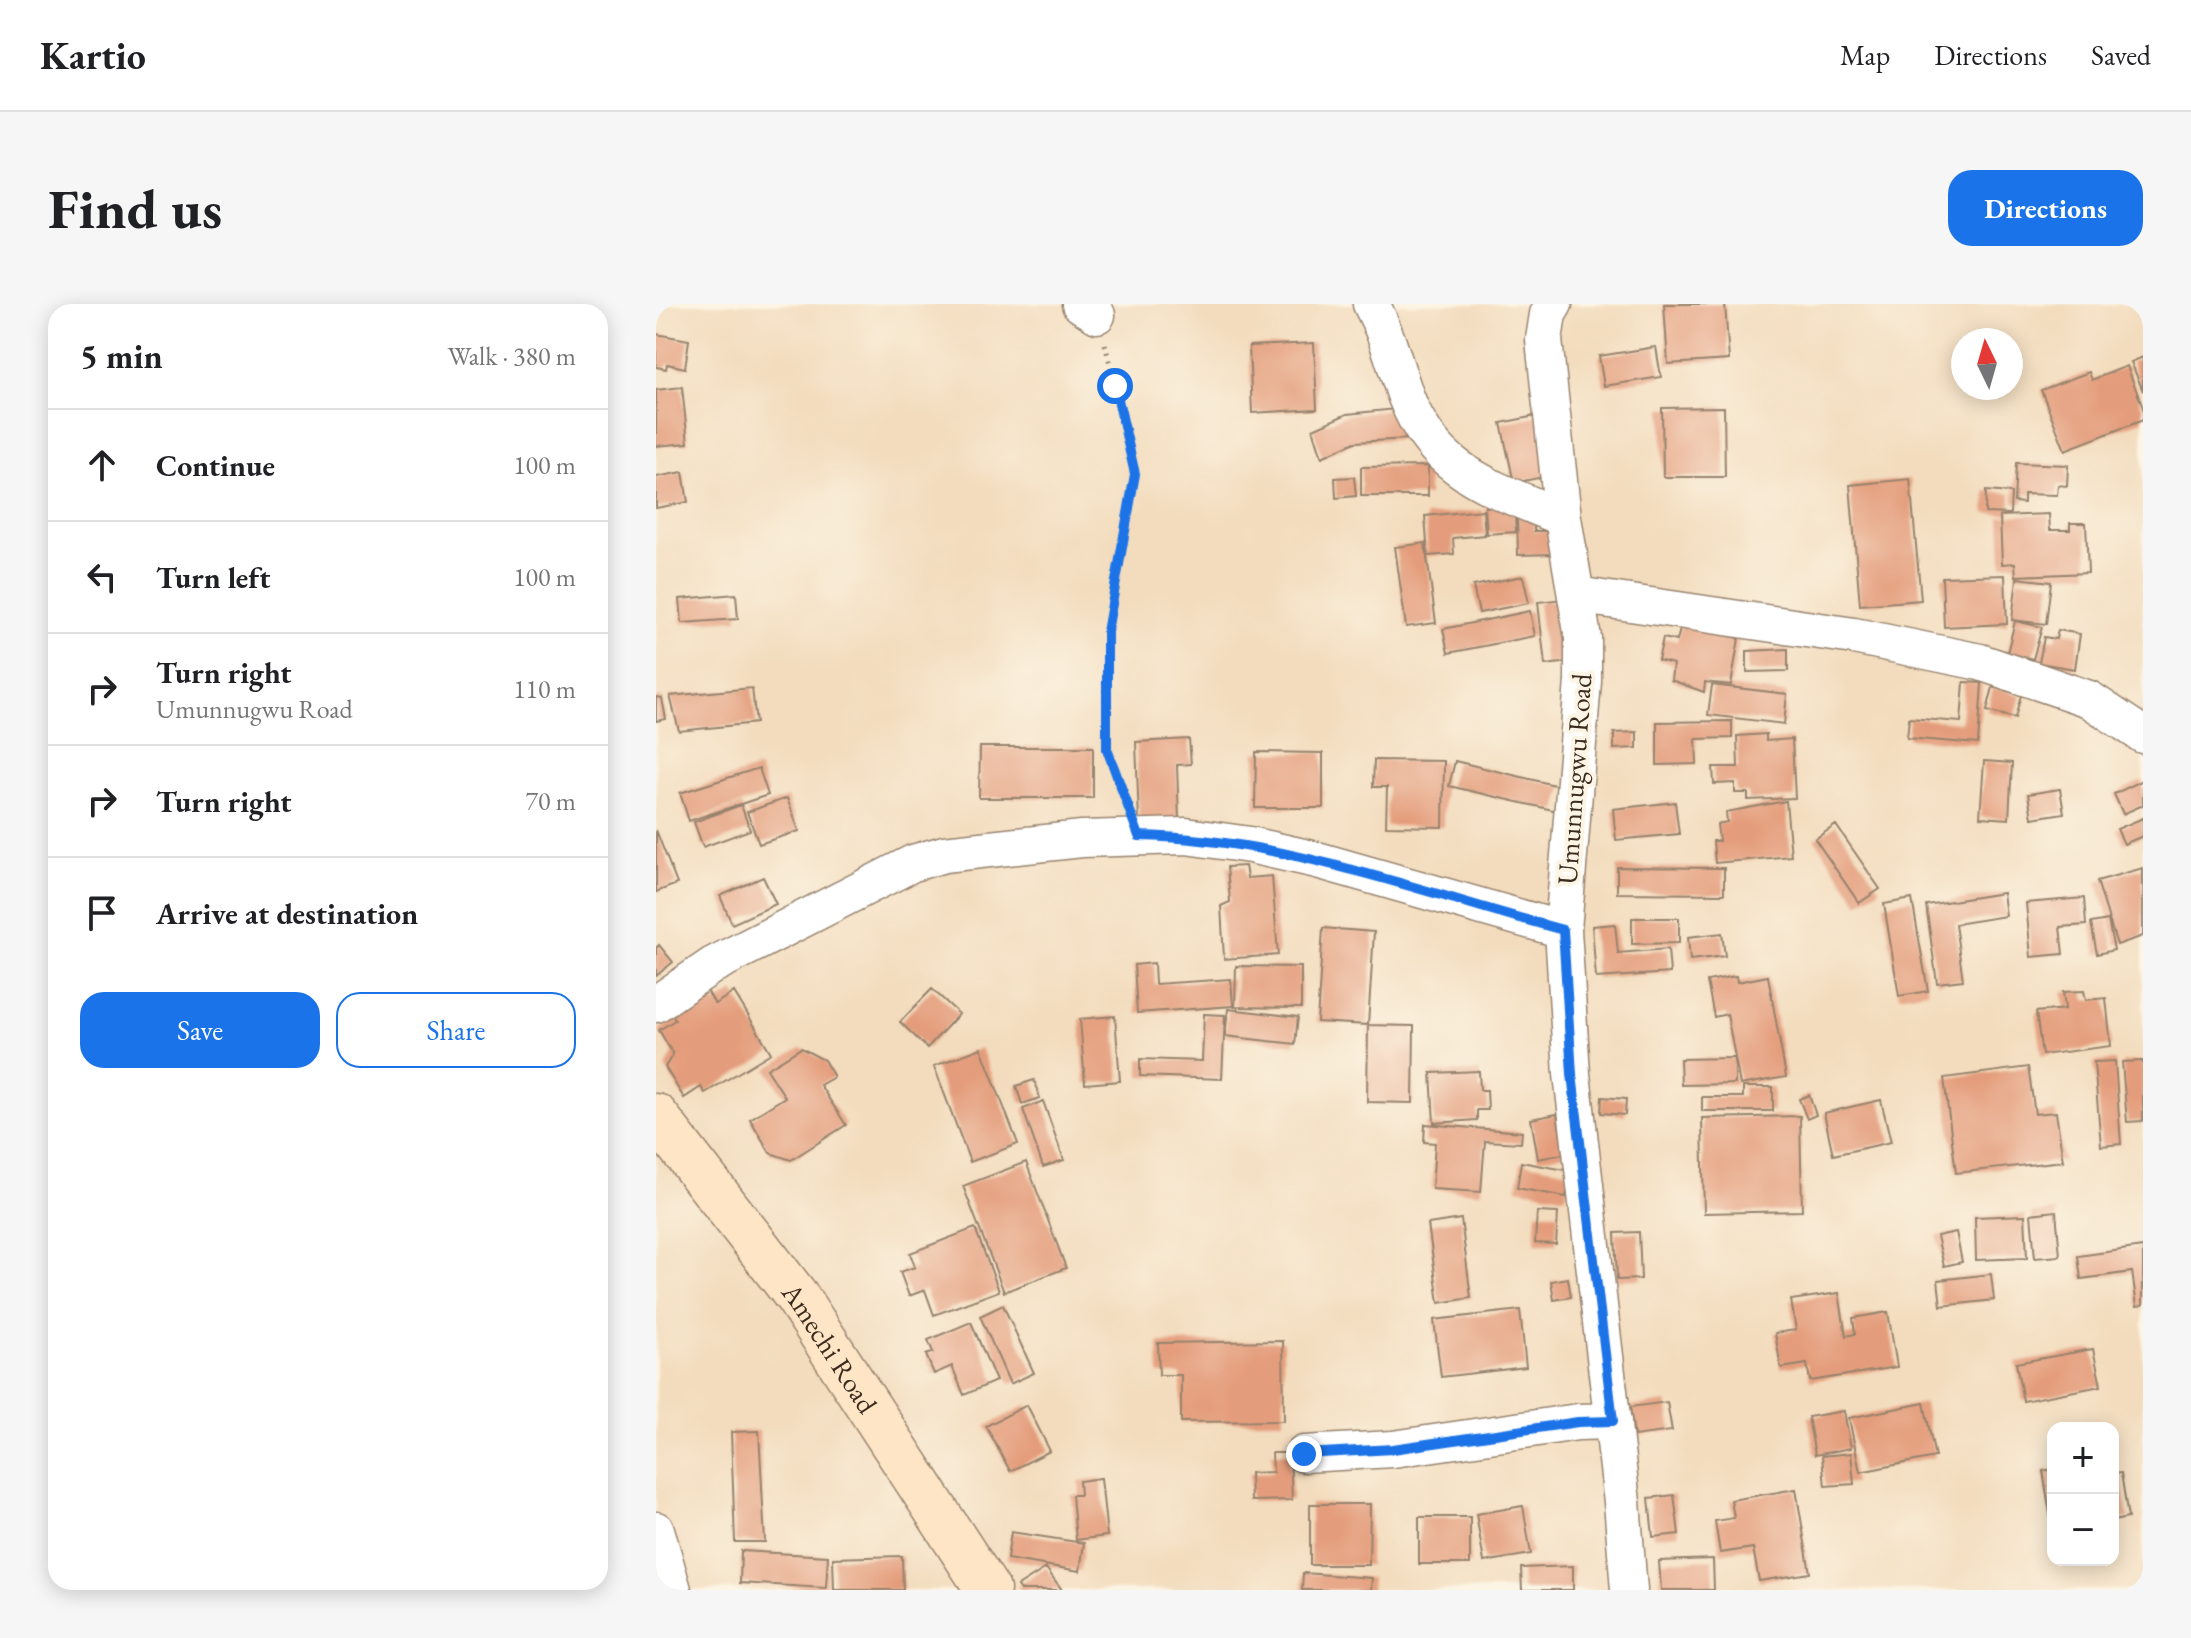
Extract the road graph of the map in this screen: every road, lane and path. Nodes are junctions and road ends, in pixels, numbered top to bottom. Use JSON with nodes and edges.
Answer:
{"nodes":[{"id":1,"x":1371,"y":304,"type":"edge"},
{"id":2,"x":1554,"y":304,"type":"edge"},
{"id":3,"x":1089,"y":309,"type":"edge"},
{"id":4,"x":1563,"y":518,"type":"junction"},
{"id":5,"x":1576,"y":595,"type":"junction"},
{"id":6,"x":2143,"y":735,"type":"edge"},
{"id":7,"x":1139,"y":836,"type":"junction"},
{"id":8,"x":1563,"y":930,"type":"junction"},
{"id":9,"x":656,"y":1004,"type":"edge"},
{"id":10,"x":656,"y":1116,"type":"edge"},
{"id":11,"x":1613,"y":1421,"type":"junction"},
{"id":12,"x":1304,"y":1454,"type":"dead end"},
{"id":13,"x":656,"y":1530,"type":"edge"},
{"id":14,"x":673,"y":1590,"type":"edge"},
{"id":15,"x":988,"y":1590,"type":"edge"},
{"id":16,"x":1629,"y":1590,"type":"edge"}],
"edges":[{"from":1,"to":4,"type":"street"},
{"from":2,"to":4,"type":"street","name":"Umunnugwu Road"},
{"from":3,"to":7,"type":"path"},
{"from":4,"to":5,"type":"street","name":"Umunnugwu Road"},
{"from":5,"to":6,"type":"street"},
{"from":5,"to":8,"type":"street","name":"Umunnugwu Road"},
{"from":7,"to":8,"type":"street"},
{"from":7,"to":9,"type":"street"},
{"from":8,"to":11,"type":"street","name":"Umunnugwu Road"},
{"from":10,"to":15,"type":"main road","name":"Amechi Road"},
{"from":11,"to":12,"type":"street"},
{"from":11,"to":16,"type":"street","name":"Umunnugwu Road"},
{"from":13,"to":14,"type":"street"}]}
